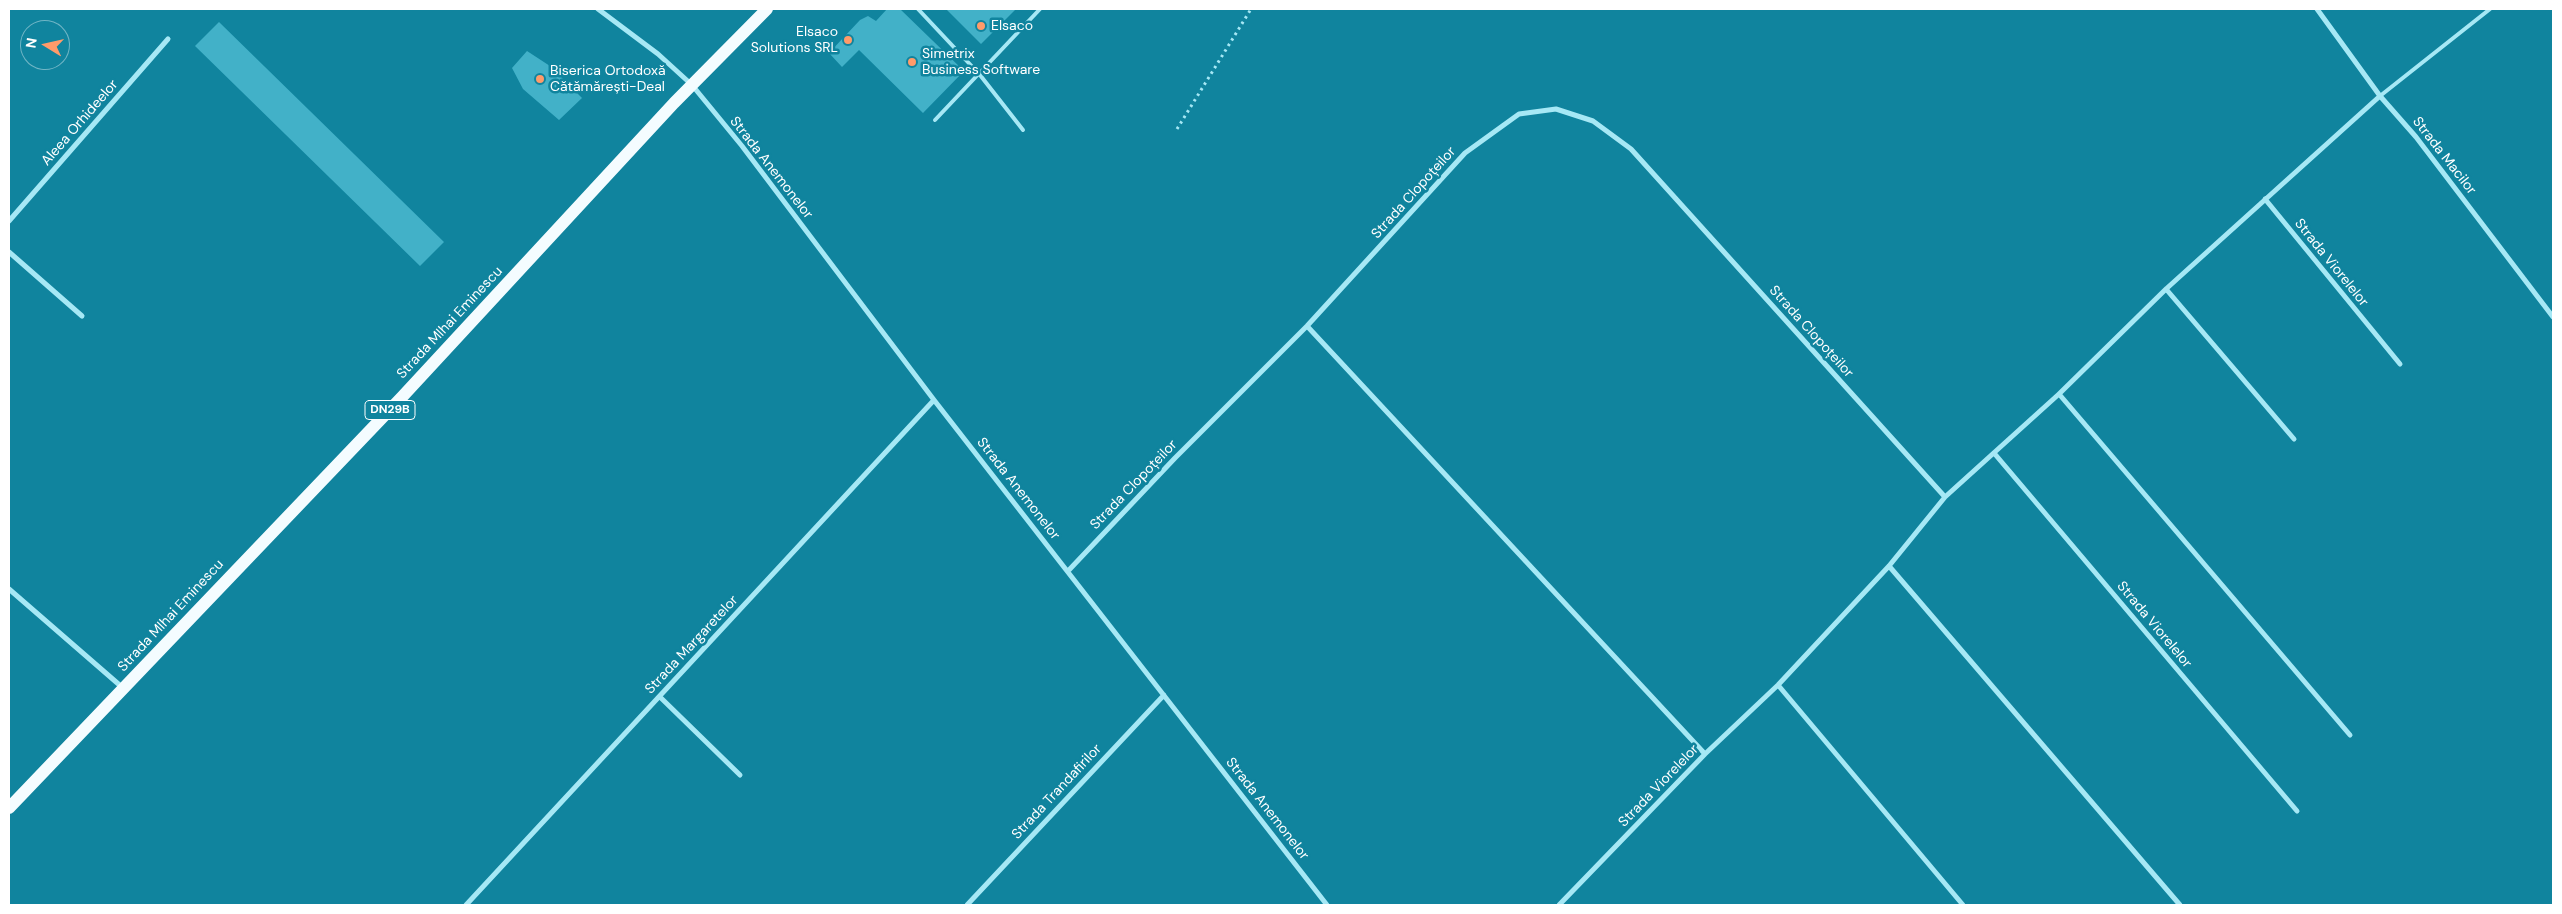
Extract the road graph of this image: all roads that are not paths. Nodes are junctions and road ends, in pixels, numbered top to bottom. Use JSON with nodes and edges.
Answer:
{"nodes":[{"id":1,"x":598,"y":9,"type":"edge"},
{"id":2,"x":767,"y":9,"type":"edge"},
{"id":3,"x":918,"y":9,"type":"edge"},
{"id":4,"x":1040,"y":9,"type":"edge"},
{"id":5,"x":2317,"y":9,"type":"edge"},
{"id":6,"x":2490,"y":9,"type":"edge"},
{"id":7,"x":168,"y":39,"type":"dead end"},
{"id":8,"x":980,"y":75,"type":"junction"},
{"id":9,"x":692,"y":85,"type":"junction"},
{"id":10,"x":2380,"y":96,"type":"junction"},
{"id":11,"x":935,"y":120,"type":"dead end"},
{"id":12,"x":1023,"y":130,"type":"dead end"},
{"id":13,"x":2265,"y":199,"type":"junction"},
{"id":14,"x":9,"y":222,"type":"edge"},
{"id":15,"x":9,"y":252,"type":"edge"},
{"id":16,"x":2166,"y":289,"type":"junction"},
{"id":17,"x":82,"y":316,"type":"dead end"},
{"id":18,"x":2553,"y":317,"type":"edge"},
{"id":19,"x":1307,"y":326,"type":"junction"},
{"id":20,"x":2400,"y":364,"type":"dead end"},
{"id":21,"x":2059,"y":394,"type":"junction"},
{"id":22,"x":934,"y":400,"type":"junction"},
{"id":23,"x":2294,"y":439,"type":"dead end"},
{"id":24,"x":1994,"y":453,"type":"junction"},
{"id":25,"x":1945,"y":496,"type":"junction"},
{"id":26,"x":1889,"y":566,"type":"junction"},
{"id":27,"x":1069,"y":570,"type":"junction"},
{"id":28,"x":9,"y":589,"type":"edge"},
{"id":29,"x":1778,"y":685,"type":"junction"},
{"id":30,"x":124,"y":688,"type":"junction"},
{"id":31,"x":1164,"y":695,"type":"junction"},
{"id":32,"x":660,"y":697,"type":"junction"},
{"id":33,"x":2350,"y":735,"type":"dead end"},
{"id":34,"x":1705,"y":754,"type":"junction"},
{"id":35,"x":740,"y":776,"type":"dead end"},
{"id":36,"x":9,"y":808,"type":"edge"},
{"id":37,"x":2297,"y":811,"type":"dead end"},
{"id":38,"x":466,"y":905,"type":"edge"},
{"id":39,"x":967,"y":905,"type":"edge"},
{"id":40,"x":1327,"y":905,"type":"edge"},
{"id":41,"x":1559,"y":905,"type":"edge"},
{"id":42,"x":1963,"y":905,"type":"edge"},
{"id":43,"x":2180,"y":905,"type":"edge"}],
"edges":[{"from":1,"to":9,"type":"street","name":"Strada Anemonelor"},
{"from":2,"to":9,"type":"main road","name":"Strada MIhai Eminescu","number":"DN29B"},
{"from":3,"to":8,"type":"lane"},
{"from":4,"to":8,"type":"lane"},
{"from":5,"to":10,"type":"street","name":"Strada Macilor"},
{"from":6,"to":10,"type":"lane"},
{"from":7,"to":14,"type":"street","name":"Aleea Orhideelor"},
{"from":8,"to":11,"type":"lane"},
{"from":8,"to":12,"type":"lane"},
{"from":9,"to":22,"type":"street","name":"Strada Anemonelor"},
{"from":9,"to":30,"type":"main road","name":"Strada MIhai Eminescu","number":"DN29B"},
{"from":10,"to":13,"type":"street","name":"Strada Viorelelor"},
{"from":10,"to":18,"type":"street","name":"Strada Macilor"},
{"from":13,"to":16,"type":"street","name":"Strada Viorelelor"},
{"from":13,"to":20,"type":"street","name":"Strada Viorelelor"},
{"from":15,"to":17,"type":"street"},
{"from":16,"to":21,"type":"street","name":"Strada Viorelelor"},
{"from":16,"to":23,"type":"street"},
{"from":19,"to":25,"type":"street","name":"Strada Clopoțeilor"},
{"from":19,"to":27,"type":"street","name":"Strada Clopoțeilor"},
{"from":19,"to":34,"type":"street"},
{"from":21,"to":24,"type":"street","name":"Strada Viorelelor"},
{"from":21,"to":33,"type":"street"},
{"from":22,"to":27,"type":"street","name":"Strada Anemonelor"},
{"from":22,"to":32,"type":"street","name":"Strada Margaretelor"},
{"from":24,"to":25,"type":"street","name":"Strada Viorelelor"},
{"from":24,"to":37,"type":"street","name":"Strada Viorelelor"},
{"from":25,"to":26,"type":"street","name":"Strada Viorelelor"},
{"from":26,"to":29,"type":"street","name":"Strada Viorelelor"},
{"from":26,"to":43,"type":"street"},
{"from":27,"to":31,"type":"street","name":"Strada Anemonelor"},
{"from":28,"to":30,"type":"street"},
{"from":29,"to":34,"type":"street","name":"Strada Viorelelor"},
{"from":29,"to":42,"type":"street"},
{"from":30,"to":36,"type":"main road","name":"Strada MIhai Eminescu","number":"DN29B"},
{"from":31,"to":39,"type":"street","name":"Strada Trandafirilor"},
{"from":31,"to":40,"type":"street","name":"Strada Anemonelor"},
{"from":32,"to":35,"type":"street"},
{"from":32,"to":38,"type":"street","name":"Strada Margaretelor"},
{"from":34,"to":41,"type":"street","name":"Strada Viorelelor"}]}
